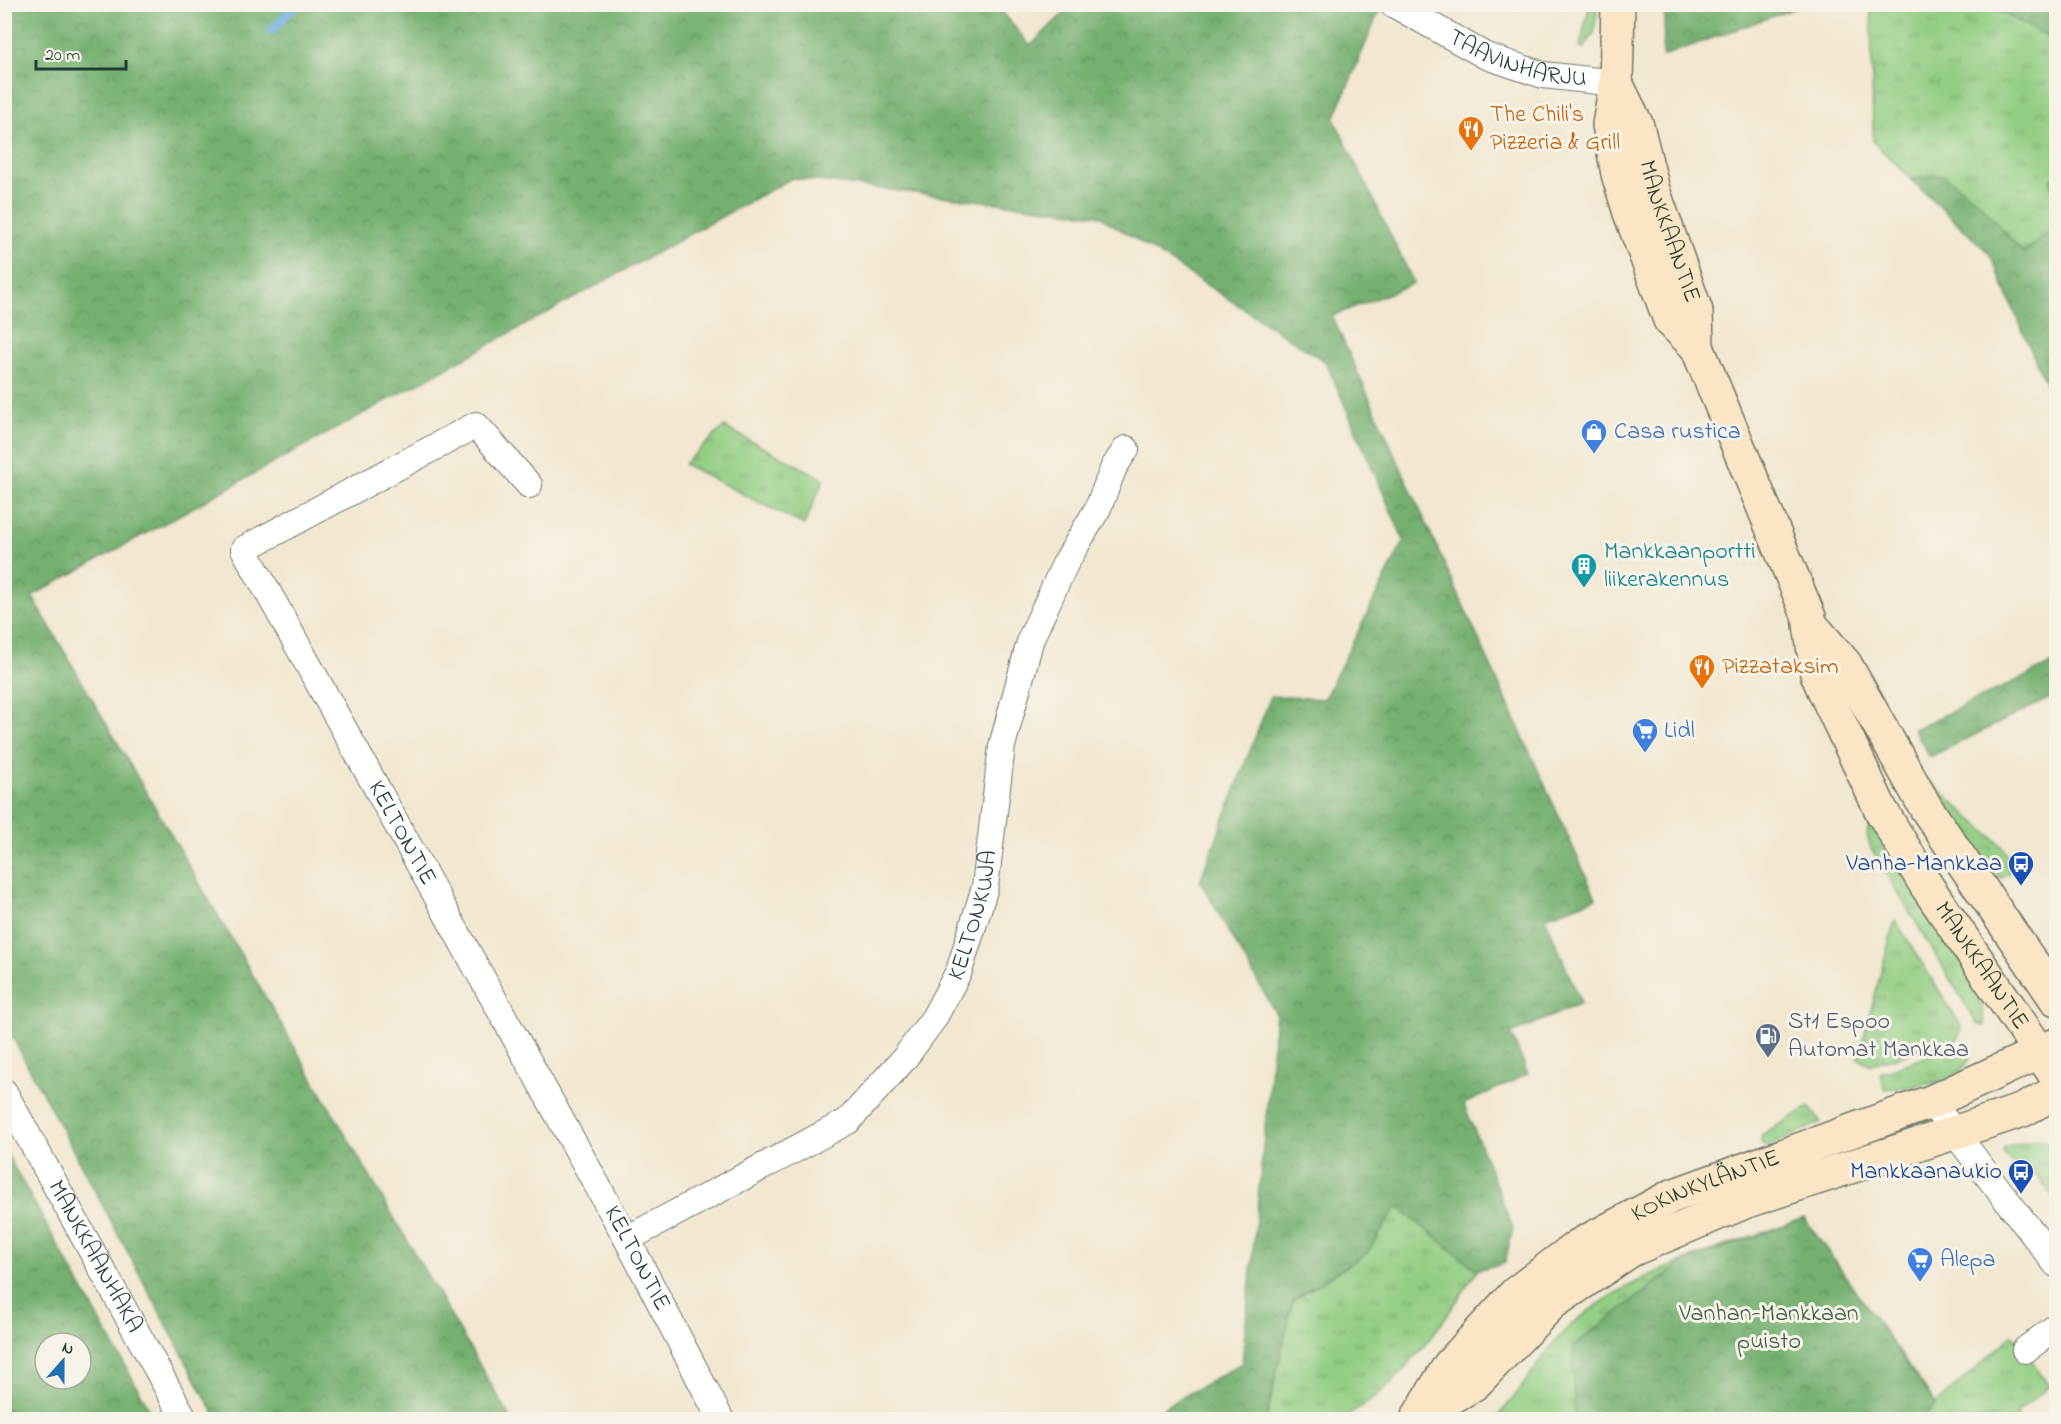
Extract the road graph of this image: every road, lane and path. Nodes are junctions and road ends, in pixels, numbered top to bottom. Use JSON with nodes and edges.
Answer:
{"nodes":[{"id":1,"x":1393,"y":4,"type":"edge"},
{"id":2,"x":1618,"y":4,"type":"edge"},
{"id":3,"x":1616,"y":84,"type":"junction"},
{"id":4,"x":1126,"y":449,"type":"dead end"},
{"id":5,"x":529,"y":485,"type":"dead end"},
{"id":6,"x":1812,"y":626,"type":"junction"},
{"id":7,"x":2056,"y":999,"type":"edge"},
{"id":8,"x":2051,"y":1058,"type":"edge"},
{"id":9,"x":4,"y":1092,"type":"edge"},
{"id":10,"x":2056,"y":1092,"type":"edge"},
{"id":11,"x":1931,"y":1102,"type":"junction"},
{"id":12,"x":1954,"y":1131,"type":"junction"},
{"id":13,"x":627,"y":1239,"type":"junction"},
{"id":14,"x":2056,"y":1264,"type":"edge"},
{"id":15,"x":2056,"y":1327,"type":"edge"},
{"id":16,"x":2025,"y":1350,"type":"dead end"},
{"id":17,"x":1417,"y":1418,"type":"edge"},
{"id":18,"x":185,"y":1419,"type":"edge"},
{"id":19,"x":721,"y":1419,"type":"edge"}],
"edges":[{"from":1,"to":3,"type":"street","name":"TAAVINHARJU"},
{"from":2,"to":3,"type":"main road","name":"MANKKAANTIE"},
{"from":3,"to":6,"type":"main road","name":"MANKKAANTIE"},
{"from":4,"to":13,"type":"street","name":"KELTONKUJA"},
{"from":5,"to":13,"type":"street","name":"KELTONTIE"},
{"from":6,"to":7,"type":"main road","name":"MANKKAANTIE"},
{"from":6,"to":8,"type":"main road","name":"MANKKAANTIE"},
{"from":8,"to":11,"type":"main road","name":"KOKINKYLÄNTIE"},
{"from":9,"to":18,"type":"street","name":"MANKKAANHAKA"},
{"from":10,"to":12,"type":"main road","name":"KOKINKYLÄNTIE"},
{"from":11,"to":12,"type":"street"},
{"from":11,"to":17,"type":"main road","name":"KOKINKYLÄNTIE"},
{"from":12,"to":14,"type":"street"},
{"from":12,"to":17,"type":"main road","name":"KOKINKYLÄNTIE"},
{"from":13,"to":19,"type":"street","name":"KELTONTIE"},
{"from":15,"to":16,"type":"street"}]}
